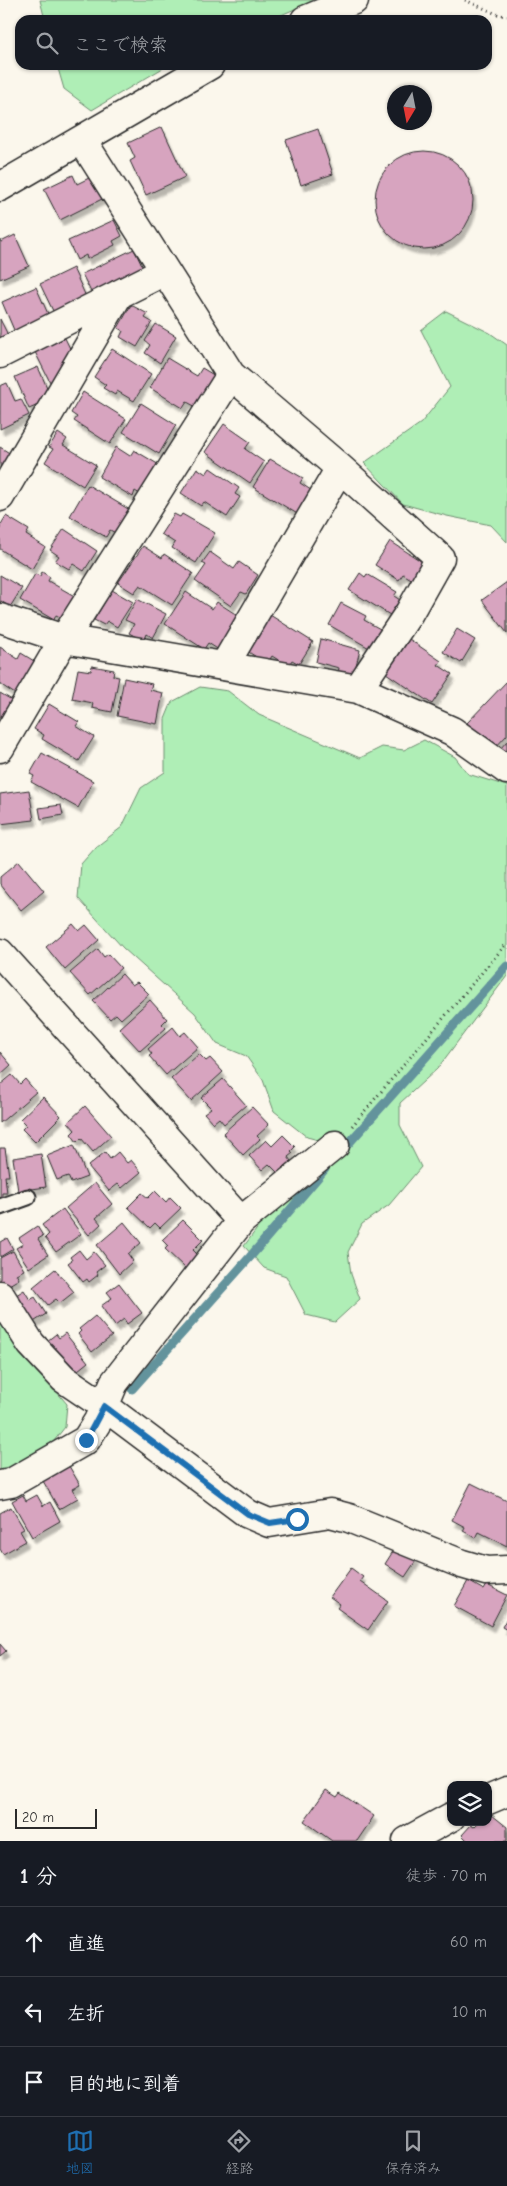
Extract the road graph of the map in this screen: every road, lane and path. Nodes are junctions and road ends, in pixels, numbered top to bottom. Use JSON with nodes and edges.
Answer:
{"nodes":[{"id":1,"x":354,"y":0,"type":"edge"},
{"id":2,"x":465,"y":0,"type":"edge"},
{"id":3,"x":317,"y":15,"type":"edge"},
{"id":4,"x":507,"y":16,"type":"edge"},
{"id":5,"x":200,"y":70,"type":"edge"},
{"id":6,"x":82,"y":140,"type":"junction"},
{"id":7,"x":0,"y":187,"type":"edge"},
{"id":8,"x":165,"y":271,"type":"junction"},
{"id":9,"x":119,"y":294,"type":"junction"},
{"id":10,"x":0,"y":354,"type":"edge"},
{"id":11,"x":231,"y":375,"type":"junction"},
{"id":12,"x":340,"y":468,"type":"junction"},
{"id":13,"x":0,"y":497,"type":"edge"},
{"id":14,"x":0,"y":618,"type":"edge"},
{"id":15,"x":64,"y":639,"type":"junction"},
{"id":16,"x":224,"y":666,"type":"junction"},
{"id":17,"x":358,"y":689,"type":"junction"},
{"id":18,"x":0,"y":748,"type":"edge"},
{"id":19,"x":507,"y":770,"type":"edge"},
{"id":20,"x":507,"y":943,"type":"edge"},
{"id":21,"x":0,"y":953,"type":"edge"},
{"id":22,"x":335,"y":1145,"type":"joint"},
{"id":23,"x":28,"y":1197,"type":"dead end"},
{"id":24,"x":0,"y":1207,"type":"edge"},
{"id":25,"x":241,"y":1221,"type":"junction"},
{"id":26,"x":0,"y":1295,"type":"edge"},
{"id":27,"x":104,"y":1406,"type":"junction"},
{"id":28,"x":0,"y":1485,"type":"edge"},
{"id":29,"x":507,"y":1570,"type":"edge"},
{"id":30,"x":507,"y":1792,"type":"edge"},
{"id":31,"x":492,"y":1798,"type":"edge"},
{"id":32,"x":447,"y":1819,"type":"edge"},
{"id":33,"x":407,"y":1841,"type":"edge"}],
"edges":[{"from":1,"to":3,"type":"street"},
{"from":2,"to":4,"type":"path"},
{"from":5,"to":6,"type":"street"},
{"from":6,"to":7,"type":"street"},
{"from":6,"to":8,"type":"street"},
{"from":8,"to":9,"type":"street"},
{"from":8,"to":11,"type":"street"},
{"from":9,"to":10,"type":"street"},
{"from":9,"to":13,"type":"street"},
{"from":11,"to":12,"type":"street"},
{"from":11,"to":15,"type":"street"},
{"from":12,"to":16,"type":"street"},
{"from":12,"to":17,"type":"street"},
{"from":14,"to":15,"type":"street"},
{"from":15,"to":16,"type":"street"},
{"from":15,"to":18,"type":"street"},
{"from":16,"to":17,"type":"street"},
{"from":17,"to":19,"type":"street"},
{"from":20,"to":22,"type":"path"},
{"from":21,"to":25,"type":"street"},
{"from":22,"to":25,"type":"street"},
{"from":23,"to":24,"type":"lane"},
{"from":25,"to":27,"type":"street"},
{"from":26,"to":27,"type":"street"},
{"from":27,"to":28,"type":"street"},
{"from":27,"to":29,"type":"street"},
{"from":30,"to":31,"type":"street"},
{"from":32,"to":33,"type":"street"}]}
